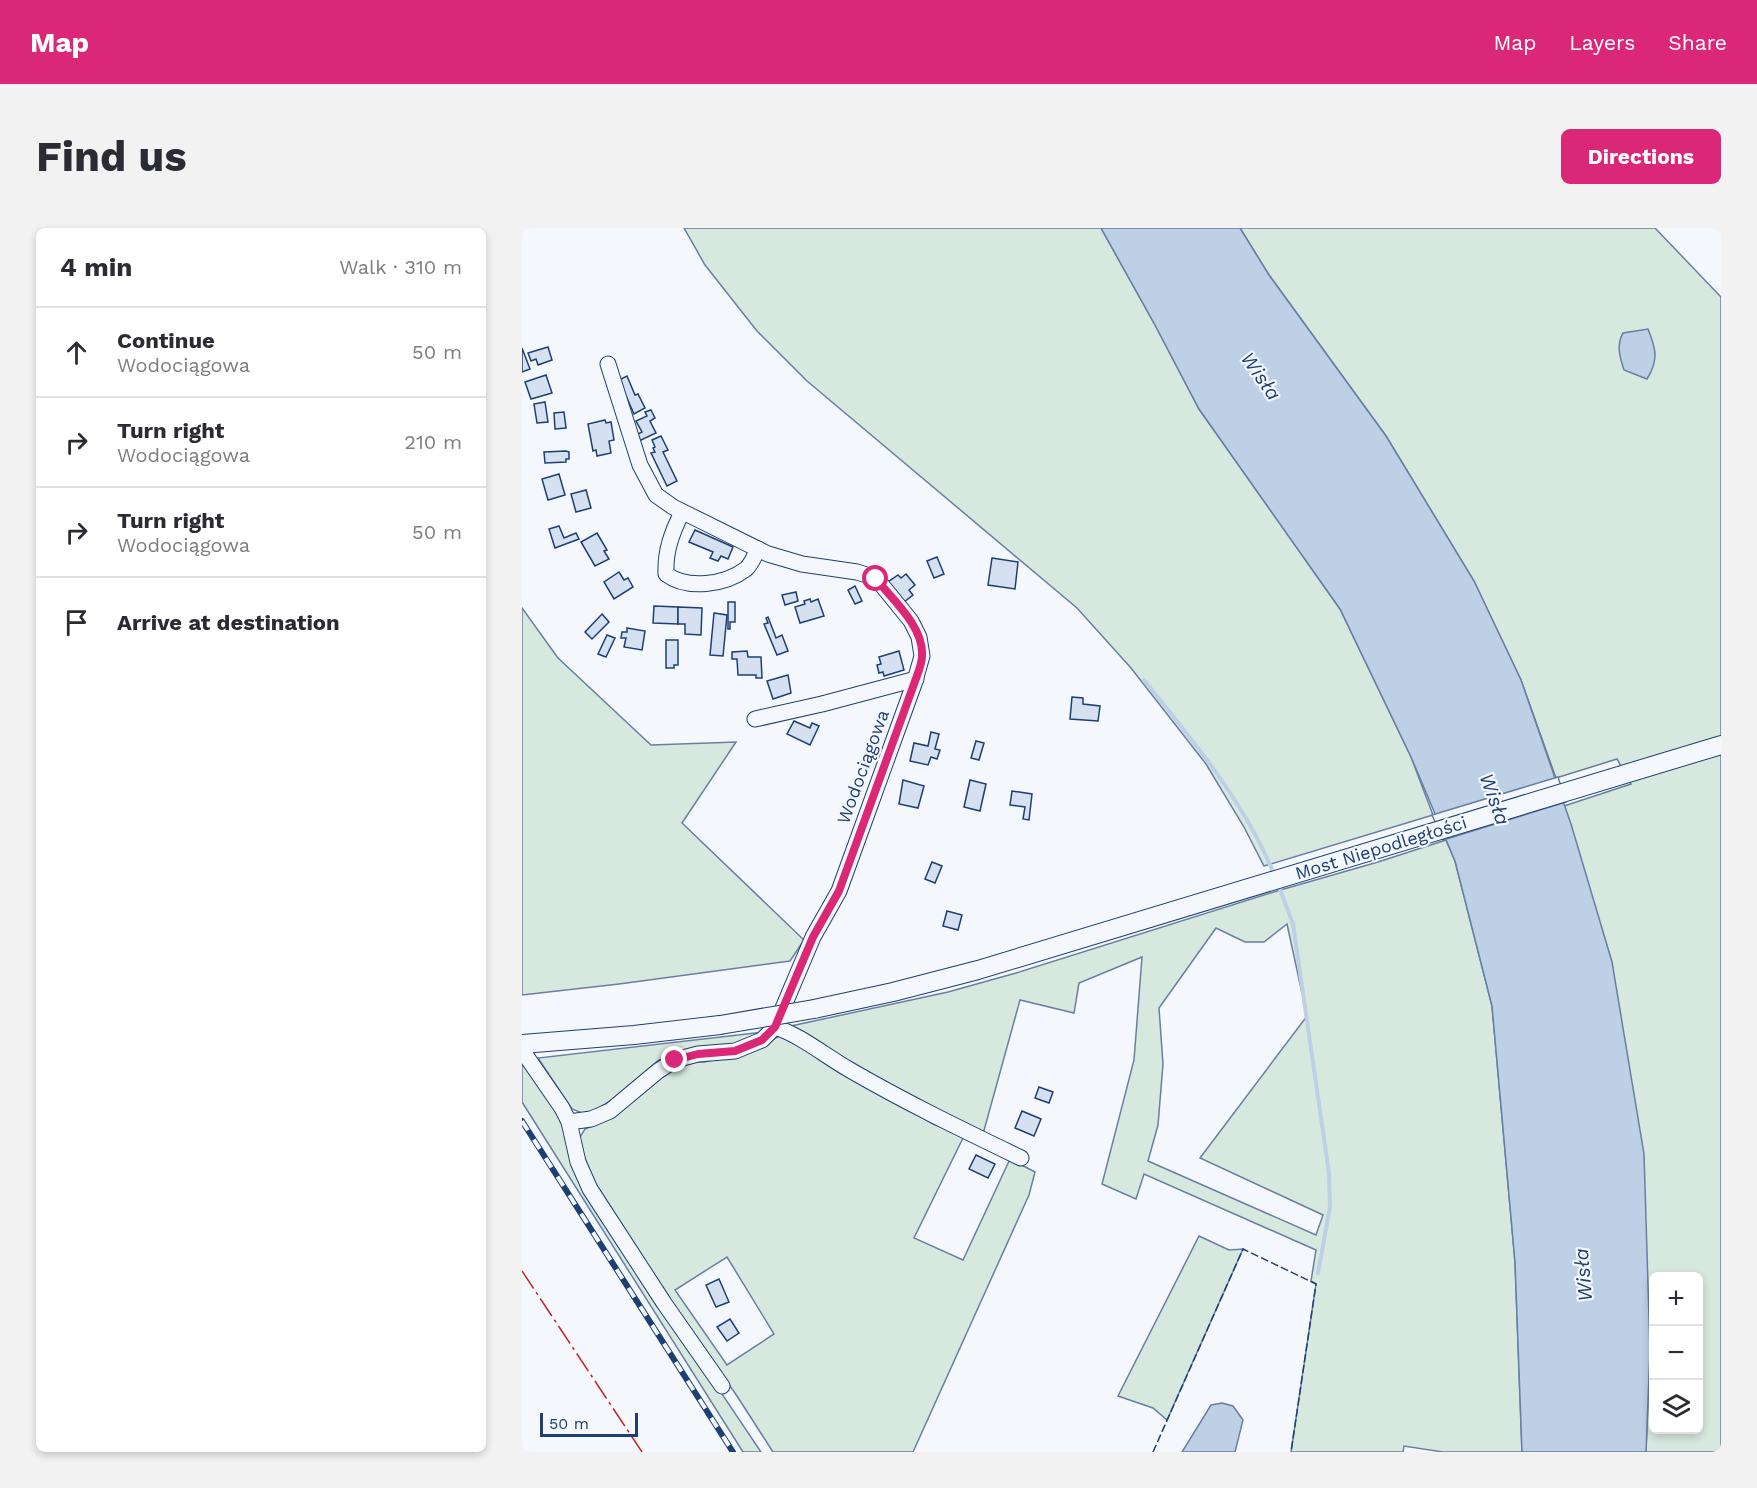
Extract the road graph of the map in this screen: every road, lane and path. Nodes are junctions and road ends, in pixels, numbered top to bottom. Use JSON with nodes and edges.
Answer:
{"nodes":[{"id":1,"x":608,"y":364,"type":"dead end"},
{"id":2,"x":682,"y":512,"type":"junction"},
{"id":3,"x":758,"y":549,"type":"junction"},
{"id":4,"x":916,"y":679,"type":"junction"},
{"id":5,"x":755,"y":719,"type":"dead end"},
{"id":6,"x":1721,"y":745,"type":"edge"},
{"id":7,"x":775,"y":1027,"type":"junction"},
{"id":8,"x":522,"y":1044,"type":"edge"},
{"id":9,"x":522,"y":1050,"type":"edge"},
{"id":10,"x":569,"y":1122,"type":"junction"},
{"id":11,"x":1021,"y":1158,"type":"dead end"},
{"id":12,"x":722,"y":1386,"type":"dead end"}],
"edges":[{"from":1,"to":2,"type":"street","name":"Wodociągowa"},
{"from":2,"to":3,"type":"street","name":"Wodociągowa"},
{"from":2,"to":3,"type":"street"},
{"from":3,"to":4,"type":"street","name":"Wodociągowa"},
{"from":4,"to":5,"type":"street"},
{"from":4,"to":7,"type":"street","name":"Wodociągowa"},
{"from":6,"to":8,"type":"main road","name":"Most Niepodległości","bridge":true},
{"from":7,"to":10,"type":"street"},
{"from":7,"to":11,"type":"street"},
{"from":9,"to":10,"type":"street"},
{"from":10,"to":12,"type":"street"}]}
